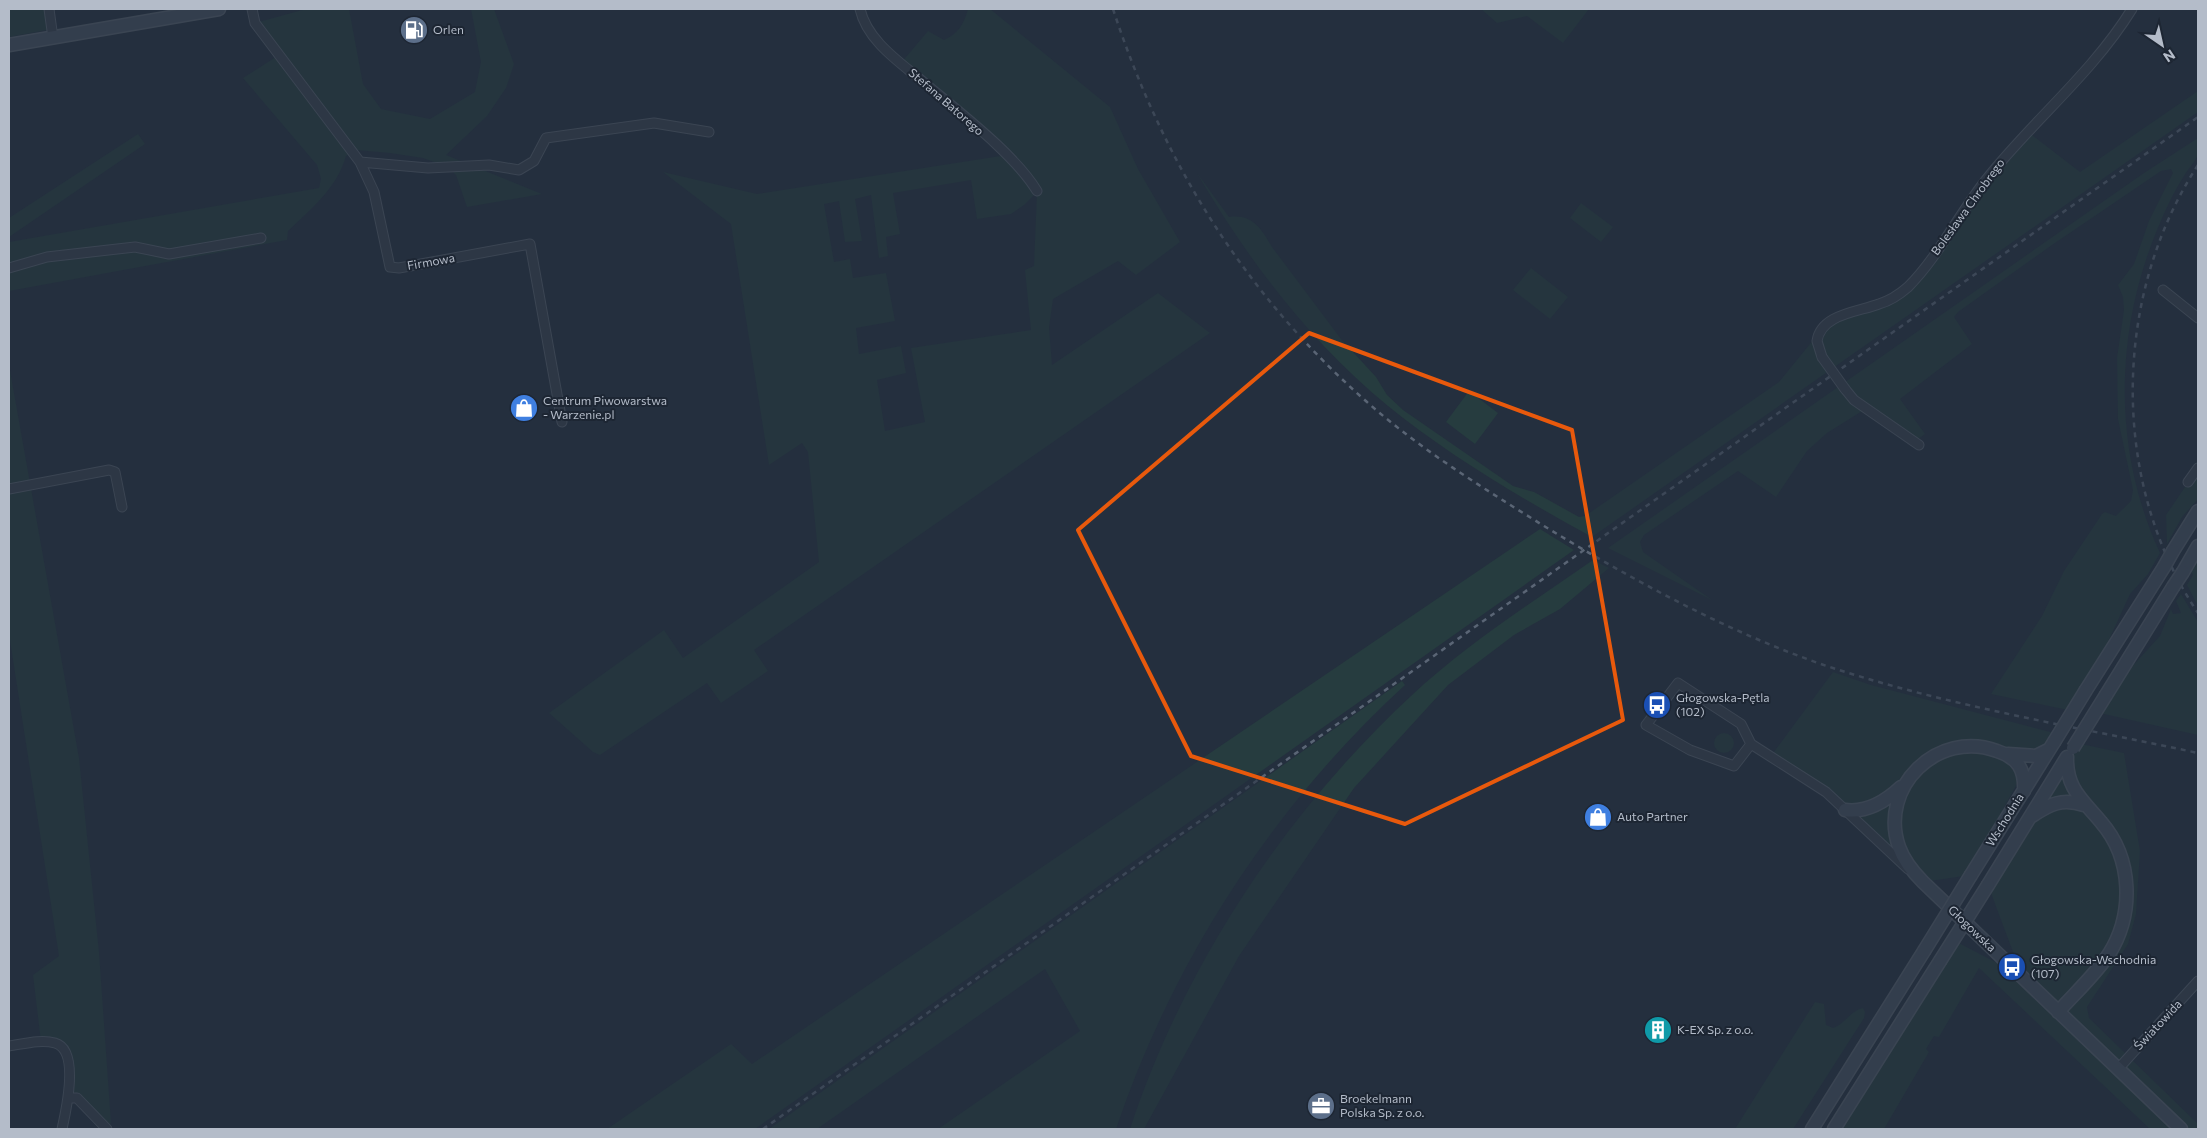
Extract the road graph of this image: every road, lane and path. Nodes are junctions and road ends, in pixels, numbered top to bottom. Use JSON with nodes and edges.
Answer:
{"nodes":[{"id":1,"x":49,"y":9,"type":"edge"},
{"id":2,"x":219,"y":9,"type":"edge"},
{"id":3,"x":252,"y":9,"type":"edge"},
{"id":4,"x":860,"y":9,"type":"edge"},
{"id":5,"x":2132,"y":9,"type":"edge"},
{"id":6,"x":53,"y":38,"type":"junction"},
{"id":7,"x":9,"y":46,"type":"edge"},
{"id":8,"x":709,"y":132,"type":"dead end"},
{"id":9,"x":360,"y":162,"type":"junction"},
{"id":10,"x":1037,"y":191,"type":"dead end"},
{"id":11,"x":261,"y":238,"type":"dead end"},
{"id":12,"x":9,"y":268,"type":"edge"},
{"id":13,"x":2163,"y":290,"type":"dead end"},
{"id":14,"x":2198,"y":318,"type":"edge"},
{"id":15,"x":562,"y":422,"type":"dead end"},
{"id":16,"x":1919,"y":445,"type":"dead end"},
{"id":17,"x":2198,"y":468,"type":"edge"},
{"id":18,"x":2188,"y":482,"type":"dead end"},
{"id":19,"x":9,"y":489,"type":"edge"},
{"id":20,"x":122,"y":507,"type":"dead end"},
{"id":21,"x":2198,"y":511,"type":"edge"},
{"id":22,"x":2198,"y":546,"type":"edge"},
{"id":23,"x":1751,"y":744,"type":"junction"},
{"id":24,"x":2052,"y":745,"type":"junction"},
{"id":25,"x":2070,"y":753,"type":"junction"},
{"id":26,"x":2007,"y":754,"type":"junction"},
{"id":27,"x":1904,"y":785,"type":"junction"},
{"id":28,"x":2024,"y":790,"type":"junction"},
{"id":29,"x":2084,"y":805,"type":"junction"},
{"id":30,"x":1845,"y":810,"type":"junction"},
{"id":31,"x":2028,"y":819,"type":"junction"},
{"id":32,"x":1923,"y":882,"type":"junction"},
{"id":33,"x":2198,"y":981,"type":"edge"},
{"id":34,"x":2058,"y":1012,"type":"junction"},
{"id":35,"x":9,"y":1046,"type":"edge"},
{"id":36,"x":2118,"y":1069,"type":"junction"},
{"id":37,"x":68,"y":1098,"type":"junction"},
{"id":38,"x":62,"y":1129,"type":"edge"},
{"id":39,"x":106,"y":1129,"type":"edge"},
{"id":40,"x":1812,"y":1129,"type":"edge"},
{"id":41,"x":1834,"y":1129,"type":"edge"},
{"id":42,"x":2181,"y":1129,"type":"edge"}],
"edges":[{"from":1,"to":6,"type":"street"},
{"from":2,"to":6,"type":"street"},
{"from":3,"to":9,"type":"street","name":"Firmowa"},
{"from":4,"to":10,"type":"street","name":"Stefana Batorego"},
{"from":5,"to":16,"type":"street","name":"Bolesława Chrobrego","bridge":true},
{"from":6,"to":7,"type":"street"},
{"from":8,"to":9,"type":"street"},
{"from":9,"to":15,"type":"street","name":"Firmowa"},
{"from":11,"to":12,"type":"street"},
{"from":13,"to":14,"type":"street"},
{"from":17,"to":18,"type":"street"},
{"from":19,"to":20,"type":"street"},
{"from":21,"to":24,"type":"street","name":"Wschodnia","bridge":true},
{"from":22,"to":25,"type":"street","name":"Wschodnia","bridge":true},
{"from":23,"to":23,"type":"street","name":"Głogowska"},
{"from":23,"to":30,"type":"street","name":"Głogowska"},
{"from":24,"to":26,"type":"street"},
{"from":24,"to":28,"type":"street","name":"Wschodnia"},
{"from":25,"to":29,"type":"street"},
{"from":25,"to":31,"type":"street","name":"Wschodnia"},
{"from":26,"to":27,"type":"street"},
{"from":26,"to":28,"type":"street"},
{"from":27,"to":30,"type":"street"},
{"from":27,"to":32,"type":"street"},
{"from":28,"to":40,"type":"street","name":"Wschodnia","bridge":true},
{"from":29,"to":31,"type":"street"},
{"from":29,"to":34,"type":"street"},
{"from":30,"to":32,"type":"street","name":"Głogowska"},
{"from":31,"to":41,"type":"street","name":"Wschodnia","bridge":true},
{"from":32,"to":34,"type":"street","name":"Głogowska"},
{"from":33,"to":36,"type":"street","name":"Światowida"},
{"from":34,"to":36,"type":"street","name":"Głogowska"},
{"from":35,"to":37,"type":"street"},
{"from":36,"to":42,"type":"street","name":"Głogowska"},
{"from":37,"to":38,"type":"street"},
{"from":37,"to":39,"type":"street"}]}
